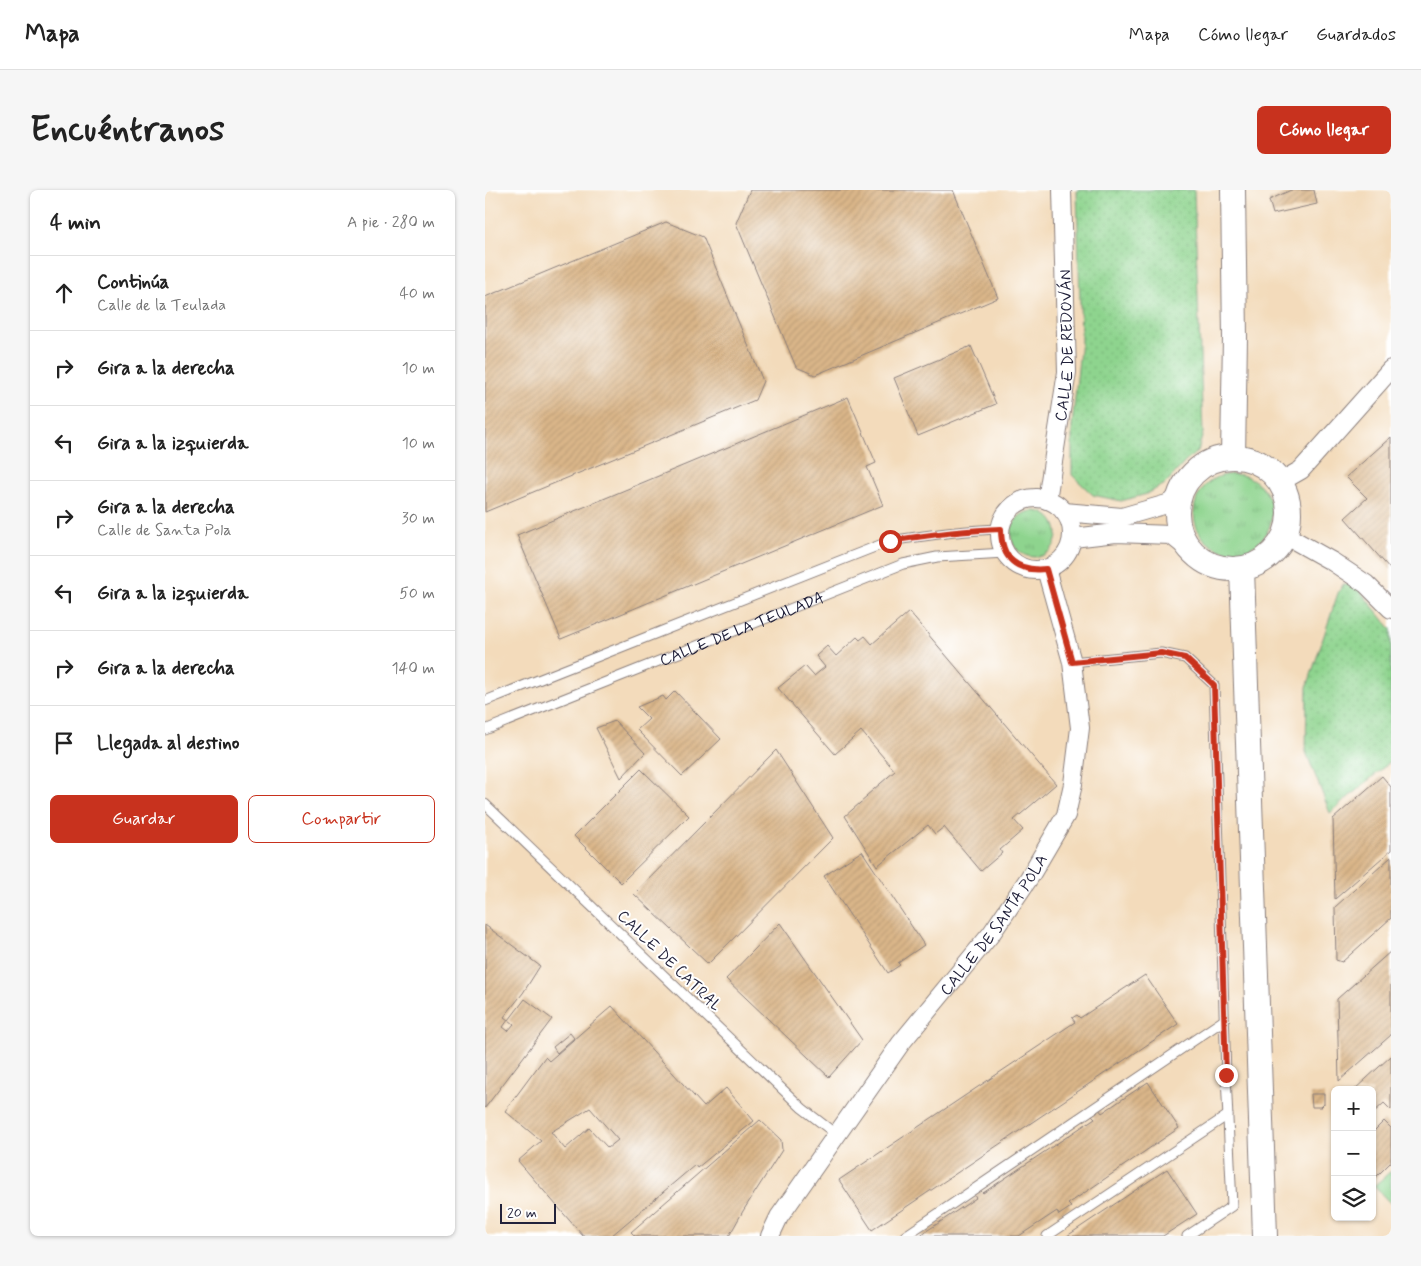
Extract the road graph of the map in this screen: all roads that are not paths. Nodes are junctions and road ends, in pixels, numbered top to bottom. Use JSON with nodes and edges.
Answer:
{"nodes":[{"id":1,"x":1062,"y":190,"type":"edge"},
{"id":2,"x":1233,"y":190,"type":"edge"},
{"id":3,"x":1391,"y":369,"type":"edge"},
{"id":4,"x":1233,"y":456,"type":"junction"},
{"id":5,"x":1280,"y":482,"type":"junction"},
{"id":6,"x":1178,"y":498,"type":"junction"},
{"id":7,"x":1047,"y":500,"type":"junction"},
{"id":8,"x":1064,"y":512,"type":"junction"},
{"id":9,"x":1001,"y":529,"type":"junction"},
{"id":10,"x":1285,"y":536,"type":"junction"},
{"id":11,"x":1073,"y":538,"type":"junction"},
{"id":12,"x":1191,"y":551,"type":"junction"},
{"id":13,"x":1005,"y":553,"type":"junction"},
{"id":14,"x":1242,"y":568,"type":"junction"},
{"id":15,"x":1046,"y":569,"type":"junction"},
{"id":16,"x":1391,"y":609,"type":"edge"},
{"id":17,"x":1072,"y":662,"type":"junction"},
{"id":18,"x":485,"y":701,"type":"edge"},
{"id":19,"x":485,"y":730,"type":"edge"},
{"id":20,"x":485,"y":804,"type":"edge"},
{"id":21,"x":1225,"y":1020,"type":"junction"},
{"id":22,"x":1228,"y":1115,"type":"junction"},
{"id":23,"x":837,"y":1135,"type":"junction"},
{"id":24,"x":770,"y":1236,"type":"edge"},
{"id":25,"x":905,"y":1236,"type":"edge"},
{"id":26,"x":1047,"y":1236,"type":"edge"},
{"id":27,"x":1187,"y":1236,"type":"edge"},
{"id":28,"x":1265,"y":1236,"type":"edge"}],
"edges":[{"from":1,"to":7,"type":"street","name":"CALLE DE REDOVÁN"},
{"from":2,"to":4,"type":"street"},
{"from":3,"to":5,"type":"street"},
{"from":4,"to":5,"type":"street"},
{"from":4,"to":6,"type":"street"},
{"from":5,"to":10,"type":"street"},
{"from":6,"to":8,"type":"street"},
{"from":6,"to":12,"type":"street"},
{"from":7,"to":8,"type":"street"},
{"from":7,"to":9,"type":"street"},
{"from":8,"to":11,"type":"street"},
{"from":9,"to":13,"type":"street"},
{"from":9,"to":18,"type":"lane","name":"CALLE DE LA TEULADA"},
{"from":10,"to":14,"type":"street"},
{"from":10,"to":16,"type":"street"},
{"from":11,"to":12,"type":"street"},
{"from":11,"to":15,"type":"street"},
{"from":12,"to":14,"type":"street"},
{"from":13,"to":15,"type":"street"},
{"from":13,"to":19,"type":"lane","name":"CALLE DE LA TEULADA"},
{"from":14,"to":28,"type":"street"},
{"from":15,"to":17,"type":"street","name":"CALLE DE SANTA POLA"},
{"from":17,"to":21,"type":"lane"},
{"from":17,"to":23,"type":"street","name":"CALLE DE SANTA POLA"},
{"from":20,"to":23,"type":"lane","name":"CALLE DE CATRAL"},
{"from":21,"to":22,"type":"lane"},
{"from":21,"to":25,"type":"lane"},
{"from":22,"to":26,"type":"lane"},
{"from":22,"to":27,"type":"lane"},
{"from":23,"to":24,"type":"street","name":"CALLE DE SANTA POLA"}]}
